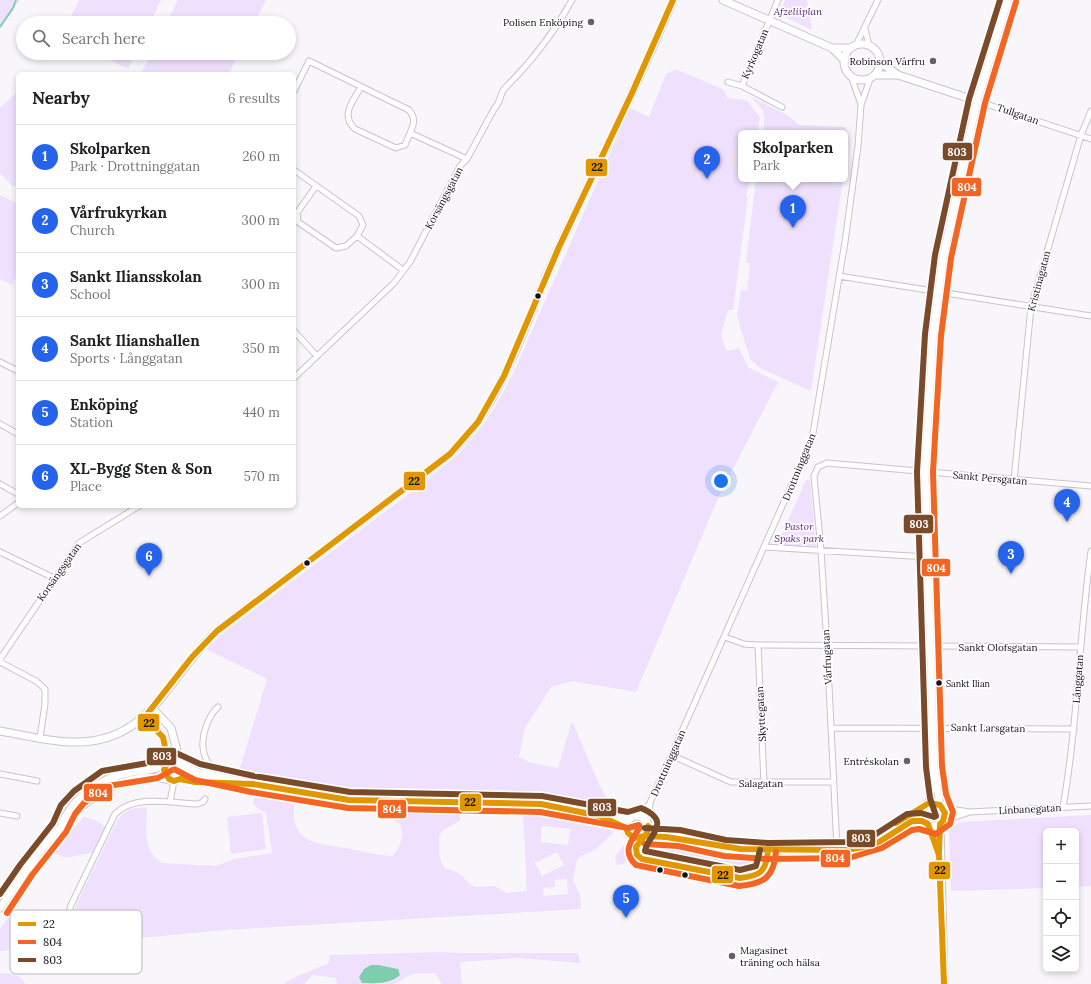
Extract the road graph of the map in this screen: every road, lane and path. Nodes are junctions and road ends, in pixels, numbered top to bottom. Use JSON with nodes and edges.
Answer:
{"nodes":[{"id":1,"x":572,"y":0,"type":"edge"},
{"id":2,"x":669,"y":0,"type":"edge"},
{"id":3,"x":673,"y":0,"type":"edge"},
{"id":4,"x":722,"y":0,"type":"edge"},
{"id":5,"x":778,"y":0,"type":"edge"},
{"id":6,"x":878,"y":0,"type":"edge"},
{"id":7,"x":1008,"y":0,"type":"edge"},
{"id":8,"x":669,"y":10,"type":"junction"},
{"id":9,"x":769,"y":21,"type":"junction"},
{"id":10,"x":864,"y":28,"type":"junction"},
{"id":11,"x":869,"y":45,"type":"junction"},
{"id":12,"x":854,"y":47,"type":"junction"},
{"id":13,"x":832,"y":48,"type":"junction"},
{"id":14,"x":844,"y":61,"type":"junction"},
{"id":15,"x":880,"y":62,"type":"junction"},
{"id":16,"x":898,"y":75,"type":"junction"},
{"id":17,"x":851,"y":76,"type":"junction"},
{"id":18,"x":872,"y":77,"type":"junction"},
{"id":19,"x":728,"y":82,"type":"dead end"},
{"id":20,"x":742,"y":86,"type":"junction"},
{"id":21,"x":361,"y":87,"type":"junction"},
{"id":22,"x":296,"y":88,"type":"edge"},
{"id":23,"x":977,"y":101,"type":"junction"},
{"id":24,"x":861,"y":105,"type":"junction"},
{"id":25,"x":782,"y":107,"type":"dead end"},
{"id":26,"x":1091,"y":112,"type":"edge"},
{"id":27,"x":410,"y":133,"type":"junction"},
{"id":28,"x":1081,"y":135,"type":"junction"},
{"id":29,"x":1091,"y":139,"type":"edge"},
{"id":30,"x":467,"y":158,"type":"junction"},
{"id":31,"x":296,"y":171,"type":"edge"},
{"id":32,"x":316,"y":186,"type":"junction"},
{"id":33,"x":357,"y":236,"type":"junction"},
{"id":34,"x":403,"y":270,"type":"junction"},
{"id":35,"x":839,"y":276,"type":"junction"},
{"id":36,"x":938,"y":292,"type":"junction"},
{"id":37,"x":1031,"y":307,"type":"junction"},
{"id":38,"x":1091,"y":316,"type":"edge"},
{"id":39,"x":296,"y":333,"type":"edge"},
{"id":40,"x":317,"y":356,"type":"junction"},
{"id":41,"x":0,"y":362,"type":"edge"},
{"id":42,"x":16,"y":370,"type":"edge"},
{"id":43,"x":296,"y":376,"type":"edge"},
{"id":44,"x":0,"y":424,"type":"edge"},
{"id":45,"x":16,"y":433,"type":"edge"},
{"id":46,"x":818,"y":467,"type":"joint"},
{"id":47,"x":925,"y":472,"type":"junction"},
{"id":48,"x":1014,"y":480,"type":"junction"},
{"id":49,"x":0,"y":484,"type":"edge"},
{"id":50,"x":1091,"y":486,"type":"edge"},
{"id":51,"x":16,"y":493,"type":"edge"},
{"id":52,"x":16,"y":504,"type":"edge"},
{"id":53,"x":136,"y":508,"type":"edge"},
{"id":54,"x":0,"y":516,"type":"edge"},
{"id":55,"x":765,"y":547,"type":"junction"},
{"id":56,"x":821,"y":550,"type":"junction"},
{"id":57,"x":1091,"y":551,"type":"edge"},
{"id":58,"x":0,"y":552,"type":"edge"},
{"id":59,"x":927,"y":557,"type":"junction"},
{"id":60,"x":1090,"y":564,"type":"edge"},
{"id":61,"x":54,"y":578,"type":"junction"},
{"id":62,"x":725,"y":637,"type":"junction"},
{"id":63,"x":758,"y":645,"type":"junction"},
{"id":64,"x":827,"y":645,"type":"junction"},
{"id":65,"x":931,"y":646,"type":"junction"},
{"id":66,"x":1080,"y":647,"type":"junction"},
{"id":67,"x":0,"y":661,"type":"edge"},
{"id":68,"x":218,"y":707,"type":"dead end"},
{"id":69,"x":152,"y":708,"type":"junction"},
{"id":70,"x":144,"y":718,"type":"junction"},
{"id":71,"x":831,"y":728,"type":"junction"},
{"id":72,"x":934,"y":728,"type":"junction"},
{"id":73,"x":1074,"y":730,"type":"junction"},
{"id":74,"x":0,"y":731,"type":"edge"},
{"id":75,"x":40,"y":738,"type":"junction"},
{"id":76,"x":671,"y":755,"type":"junction"},
{"id":77,"x":167,"y":763,"type":"junction"},
{"id":78,"x":182,"y":763,"type":"junction"},
{"id":79,"x":934,"y":767,"type":"junction"},
{"id":80,"x":0,"y":774,"type":"edge"},
{"id":81,"x":210,"y":774,"type":"junction"},
{"id":82,"x":174,"y":780,"type":"junction"},
{"id":83,"x":37,"y":781,"type":"dead end"},
{"id":84,"x":833,"y":782,"type":"junction"},
{"id":85,"x":764,"y":783,"type":"junction"},
{"id":86,"x":252,"y":784,"type":"junction"},
{"id":87,"x":205,"y":799,"type":"dead end"},
{"id":88,"x":170,"y":802,"type":"junction"},
{"id":89,"x":650,"y":803,"type":"junction"},
{"id":90,"x":927,"y":805,"type":"junction"},
{"id":91,"x":942,"y":806,"type":"junction"},
{"id":92,"x":1091,"y":806,"type":"edge"},
{"id":93,"x":1063,"y":807,"type":"junction"},
{"id":94,"x":970,"y":812,"type":"junction"},
{"id":95,"x":0,"y":813,"type":"edge"},
{"id":96,"x":17,"y":816,"type":"dead end"},
{"id":97,"x":600,"y":816,"type":"junction"},
{"id":98,"x":639,"y":816,"type":"junction"},
{"id":99,"x":629,"y":820,"type":"junction"},
{"id":100,"x":941,"y":822,"type":"junction"},
{"id":101,"x":926,"y":823,"type":"junction"},
{"id":102,"x":648,"y":824,"type":"junction"},
{"id":103,"x":60,"y":827,"type":"junction"},
{"id":104,"x":626,"y":828,"type":"junction"},
{"id":105,"x":645,"y":836,"type":"junction"},
{"id":106,"x":679,"y":838,"type":"junction"},
{"id":107,"x":836,"y":849,"type":"junction"},
{"id":108,"x":939,"y":855,"type":"junction"},
{"id":109,"x":0,"y":908,"type":"edge"},
{"id":110,"x":70,"y":910,"type":"edge"},
{"id":111,"x":944,"y":984,"type":"edge"}],
"edges":[{"from":1,"to":30,"type":"street","name":"Korsängsgatan"},
{"from":2,"to":8,"type":"main road"},
{"from":3,"to":8,"type":"main road"},
{"from":4,"to":9,"type":"main road"},
{"from":5,"to":9,"type":"street","name":"Kyrkogatan"},
{"from":6,"to":10,"type":"street"},
{"from":7,"to":23,"type":"main road"},
{"from":8,"to":69,"type":"main road"},
{"from":9,"to":13,"type":"main road"},
{"from":9,"to":20,"type":"street","name":"Kyrkogatan"},
{"from":10,"to":11,"type":"street"},
{"from":10,"to":12,"type":"street"},
{"from":11,"to":12,"type":"main road"},
{"from":11,"to":15,"type":"main road"},
{"from":12,"to":13,"type":"main road"},
{"from":12,"to":14,"type":"main road"},
{"from":13,"to":14,"type":"main road"},
{"from":14,"to":17,"type":"main road","name":"Drottninggatan"},
{"from":15,"to":16,"type":"main road","name":"Tullgatan"},
{"from":15,"to":18,"type":"main road","name":"Drottninggatan"},
{"from":16,"to":18,"type":"main road","name":"Tullgatan"},
{"from":16,"to":23,"type":"main road","name":"Tullgatan"},
{"from":17,"to":18,"type":"main road"},
{"from":17,"to":24,"type":"street","name":"Drottninggatan"},
{"from":18,"to":24,"type":"street","name":"Drottninggatan"},
{"from":19,"to":20,"type":"street"},
{"from":20,"to":25,"type":"street"},
{"from":21,"to":22,"type":"street"},
{"from":21,"to":27,"type":"street"},
{"from":21,"to":27,"type":"street"},
{"from":23,"to":28,"type":"street","name":"Tullgatan"},
{"from":23,"to":36,"type":"main road"},
{"from":24,"to":35,"type":"street","name":"Drottninggatan"},
{"from":26,"to":28,"type":"street","name":"Kristinagatan"},
{"from":27,"to":30,"type":"street"},
{"from":28,"to":29,"type":"street","name":"Tullgatan"},
{"from":28,"to":37,"type":"street","name":"Kristinagatan"},
{"from":30,"to":34,"type":"street","name":"Korsängsgatan"},
{"from":31,"to":32,"type":"street"},
{"from":32,"to":33,"type":"street"},
{"from":32,"to":33,"type":"street"},
{"from":33,"to":34,"type":"street"},
{"from":34,"to":40,"type":"street","name":"Korsängsgatan"},
{"from":35,"to":36,"type":"street"},
{"from":35,"to":55,"type":"street","name":"Drottninggatan"},
{"from":36,"to":37,"type":"street"},
{"from":36,"to":47,"type":"main road"},
{"from":37,"to":38,"type":"street"},
{"from":37,"to":48,"type":"street","name":"Kristinagatan"},
{"from":39,"to":40,"type":"street"},
{"from":40,"to":43,"type":"street","name":"Korsängsgatan"},
{"from":41,"to":42,"type":"street"},
{"from":44,"to":45,"type":"street"},
{"from":46,"to":47,"type":"street","name":"Sankt Persgatan"},
{"from":46,"to":56,"type":"street","name":"Vårfrugatan"},
{"from":47,"to":48,"type":"street","name":"Sankt Persgatan"},
{"from":47,"to":59,"type":"main road"},
{"from":48,"to":50,"type":"street","name":"Sankt Persgatan"},
{"from":49,"to":51,"type":"street"},
{"from":52,"to":54,"type":"street"},
{"from":53,"to":61,"type":"street","name":"Korsängsgatan"},
{"from":55,"to":56,"type":"street"},
{"from":55,"to":62,"type":"street","name":"Drottninggatan"},
{"from":56,"to":59,"type":"street"},
{"from":56,"to":64,"type":"street","name":"Vårfrugatan"},
{"from":57,"to":60,"type":"street","name":"Långgatan"},
{"from":58,"to":61,"type":"street"},
{"from":59,"to":65,"type":"main road"},
{"from":60,"to":66,"type":"street","name":"Långgatan"},
{"from":61,"to":67,"type":"street","name":"Korsängsgatan"},
{"from":62,"to":63,"type":"street","name":"Sankt Olofsgatan"},
{"from":62,"to":76,"type":"street","name":"Drottninggatan"},
{"from":63,"to":64,"type":"street","name":"Sankt Olofsgatan"},
{"from":63,"to":85,"type":"street","name":"Skyttegatan"},
{"from":64,"to":65,"type":"street","name":"Sankt Olofsgatan"},
{"from":64,"to":71,"type":"street","name":"Vårfrugatan"},
{"from":65,"to":66,"type":"street","name":"Sankt Olofsgatan"},
{"from":65,"to":72,"type":"main road"},
{"from":66,"to":73,"type":"street","name":"Långgatan"},
{"from":67,"to":75,"type":"street"},
{"from":68,"to":81,"type":"street"},
{"from":69,"to":70,"type":"main road"},
{"from":69,"to":78,"type":"main road"},
{"from":70,"to":75,"type":"main road"},
{"from":70,"to":77,"type":"main road"},
{"from":71,"to":72,"type":"street","name":"Sankt Larsgatan"},
{"from":71,"to":84,"type":"street","name":"Vårfrugatan"},
{"from":72,"to":73,"type":"street","name":"Sankt Larsgatan"},
{"from":72,"to":79,"type":"main road"},
{"from":73,"to":93,"type":"street","name":"Långgatan"},
{"from":74,"to":75,"type":"main road"},
{"from":76,"to":85,"type":"street","name":"Salagatan"},
{"from":76,"to":89,"type":"street","name":"Drottninggatan"},
{"from":77,"to":78,"type":"main road"},
{"from":77,"to":82,"type":"main road"},
{"from":77,"to":103,"type":"main road"},
{"from":78,"to":81,"type":"main road"},
{"from":78,"to":82,"type":"main road"},
{"from":79,"to":90,"type":"main road"},
{"from":79,"to":91,"type":"main road"},
{"from":80,"to":83,"type":"street"},
{"from":81,"to":86,"type":"main road"},
{"from":82,"to":86,"type":"main road"},
{"from":82,"to":88,"type":"street"},
{"from":82,"to":103,"type":"main road"},
{"from":84,"to":85,"type":"street","name":"Salagatan"},
{"from":84,"to":107,"type":"street","name":"Vårfrugatan"},
{"from":86,"to":97,"type":"main road"},
{"from":87,"to":88,"type":"street"},
{"from":88,"to":110,"type":"street"},
{"from":89,"to":98,"type":"street","name":"Drottninggatan"},
{"from":89,"to":102,"type":"street","name":"Drottninggatan"},
{"from":90,"to":91,"type":"main road"},
{"from":90,"to":101,"type":"main road"},
{"from":90,"to":107,"type":"main road"},
{"from":91,"to":94,"type":"street","name":"Linbanegatan"},
{"from":91,"to":100,"type":"main road"},
{"from":92,"to":93,"type":"street","name":"Linbanegatan"},
{"from":93,"to":94,"type":"street","name":"Linbanegatan"},
{"from":94,"to":100,"type":"street","name":"Linbanegatan"},
{"from":95,"to":96,"type":"street"},
{"from":97,"to":99,"type":"main road"},
{"from":97,"to":104,"type":"main road"},
{"from":98,"to":99,"type":"main road"},
{"from":98,"to":102,"type":"main road"},
{"from":99,"to":104,"type":"main road"},
{"from":100,"to":101,"type":"main road"},
{"from":100,"to":108,"type":"main road"},
{"from":101,"to":107,"type":"main road"},
{"from":101,"to":108,"type":"main road"},
{"from":102,"to":105,"type":"main road"},
{"from":102,"to":106,"type":"main road"},
{"from":103,"to":109,"type":"main road"},
{"from":104,"to":105,"type":"main road"},
{"from":105,"to":106,"type":"main road"},
{"from":106,"to":107,"type":"main road"},
{"from":108,"to":111,"type":"main road"}]}
